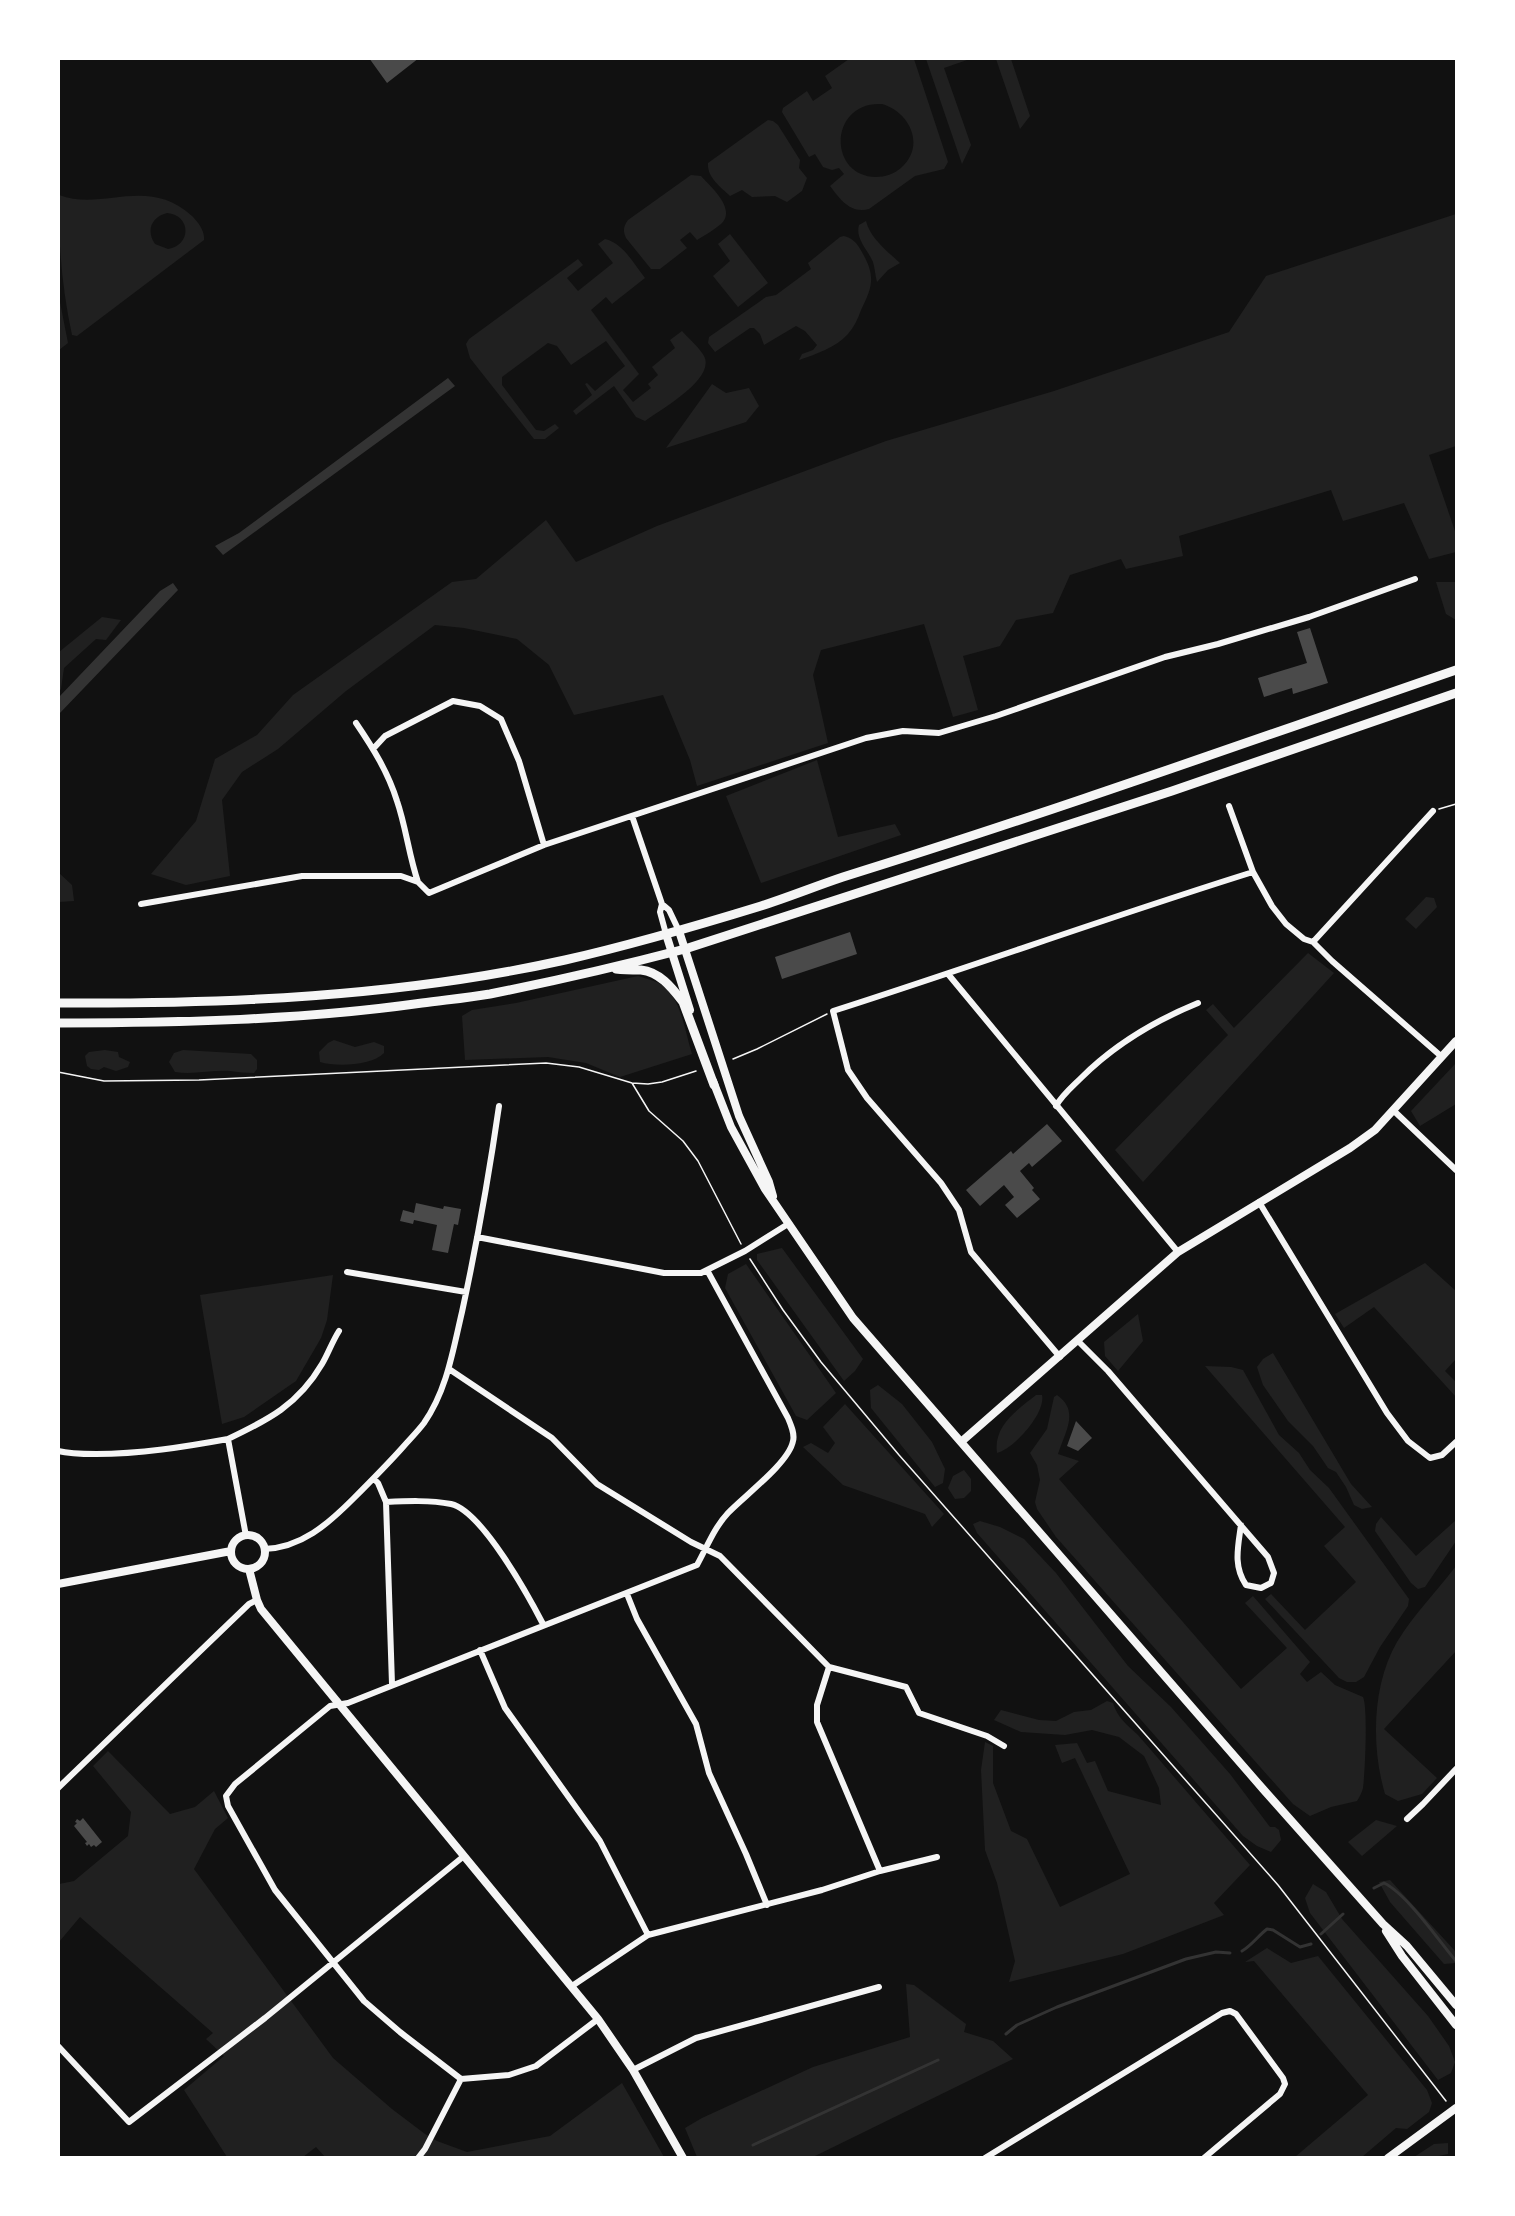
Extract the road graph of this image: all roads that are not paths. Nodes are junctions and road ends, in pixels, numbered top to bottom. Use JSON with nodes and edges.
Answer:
{"nodes":[{"id":1,"x":1415,"y":579,"type":"dead end"},
{"id":2,"x":1456,"y":670,"type":"edge"},
{"id":3,"x":1456,"y":693,"type":"edge"},
{"id":4,"x":356,"y":723,"type":"dead end"},
{"id":5,"x":374,"y":748,"type":"junction"},
{"id":6,"x":1229,"y":806,"type":"dead end"},
{"id":7,"x":1433,"y":811,"type":"road end"},
{"id":8,"x":632,"y":816,"type":"junction"},
{"id":9,"x":544,"y":845,"type":"junction"},
{"id":10,"x":1253,"y":872,"type":"junction"},
{"id":11,"x":418,"y":882,"type":"junction"},
{"id":12,"x":141,"y":904,"type":"dead end"},
{"id":13,"x":662,"y":904,"type":"junction"},
{"id":14,"x":679,"y":931,"type":"junction"},
{"id":15,"x":666,"y":934,"type":"junction"},
{"id":16,"x":1313,"y":942,"type":"junction"},
{"id":17,"x":685,"y":949,"type":"junction"},
{"id":18,"x":672,"y":952,"type":"junction"},
{"id":19,"x":610,"y":968,"type":"junction"},
{"id":20,"x":948,"y":974,"type":"junction"},
{"id":21,"x":58,"y":1003,"type":"edge"},
{"id":22,"x":1198,"y":1003,"type":"dead end"},
{"id":23,"x":58,"y":1023,"type":"edge"},
{"id":24,"x":1456,"y":1041,"type":"edge"},
{"id":25,"x":1442,"y":1057,"type":"junction"},
{"id":26,"x":714,"y":1085,"type":"junction"},
{"id":27,"x":499,"y":1106,"type":"dead end"},
{"id":28,"x":1056,"y":1106,"type":"junction"},
{"id":29,"x":1393,"y":1110,"type":"junction"},
{"id":30,"x":1456,"y":1170,"type":"edge"},
{"id":31,"x":1259,"y":1202,"type":"junction"},
{"id":32,"x":775,"y":1203,"type":"junction"},
{"id":33,"x":788,"y":1224,"type":"junction"},
{"id":34,"x":477,"y":1237,"type":"junction"},
{"id":35,"x":1178,"y":1252,"type":"junction"},
{"id":36,"x":707,"y":1270,"type":"junction"},
{"id":37,"x":347,"y":1272,"type":"dead end"},
{"id":38,"x":466,"y":1292,"type":"junction"},
{"id":39,"x":339,"y":1331,"type":"dead end"},
{"id":40,"x":1078,"y":1341,"type":"junction"},
{"id":41,"x":1060,"y":1357,"type":"junction"},
{"id":42,"x":449,"y":1369,"type":"junction"},
{"id":43,"x":228,"y":1439,"type":"junction"},
{"id":44,"x":961,"y":1442,"type":"junction"},
{"id":45,"x":1456,"y":1442,"type":"edge"},
{"id":46,"x":58,"y":1451,"type":"edge"},
{"id":47,"x":374,"y":1479,"type":"junction"},
{"id":48,"x":386,"y":1502,"type":"junction"},
{"id":49,"x":1240,"y":1525,"type":"junction"},
{"id":50,"x":246,"y":1536,"type":"junction"},
{"id":51,"x":264,"y":1548,"type":"junction"},
{"id":52,"x":706,"y":1548,"type":"junction"},
{"id":53,"x":231,"y":1551,"type":"junction"},
{"id":54,"x":249,"y":1569,"type":"junction"},
{"id":55,"x":58,"y":1584,"type":"edge"},
{"id":56,"x":627,"y":1594,"type":"junction"},
{"id":57,"x":257,"y":1600,"type":"junction"},
{"id":58,"x":543,"y":1624,"type":"junction"},
{"id":59,"x":480,"y":1650,"type":"junction"},
{"id":60,"x":829,"y":1667,"type":"junction"},
{"id":61,"x":392,"y":1684,"type":"junction"},
{"id":62,"x":339,"y":1705,"type":"junction"},
{"id":63,"x":1004,"y":1746,"type":"dead end"},
{"id":64,"x":1456,"y":1769,"type":"edge"},
{"id":65,"x":58,"y":1788,"type":"edge"},
{"id":66,"x":1407,"y":1819,"type":"dead end"},
{"id":67,"x":464,"y":1856,"type":"junction"},
{"id":68,"x":937,"y":1857,"type":"dead end"},
{"id":69,"x":880,"y":1871,"type":"junction"},
{"id":70,"x":767,"y":1905,"type":"junction"},
{"id":71,"x":1383,"y":1924,"type":"junction"},
{"id":72,"x":648,"y":1935,"type":"junction"},
{"id":73,"x":332,"y":1963,"type":"junction"},
{"id":74,"x":572,"y":1986,"type":"junction"},
{"id":75,"x":879,"y":1987,"type":"dead end"},
{"id":76,"x":1456,"y":2005,"type":"edge"},
{"id":77,"x":598,"y":2019,"type":"junction"},
{"id":78,"x":1456,"y":2025,"type":"edge"},
{"id":79,"x":58,"y":2046,"type":"edge"},
{"id":80,"x":633,"y":2070,"type":"junction"},
{"id":81,"x":461,"y":2079,"type":"junction"},
{"id":82,"x":1456,"y":2101,"type":"edge"},
{"id":83,"x":1456,"y":2108,"type":"edge"},
{"id":84,"x":1446,"y":2114,"type":"junction"},
{"id":85,"x":418,"y":2157,"type":"edge"},
{"id":86,"x":683,"y":2157,"type":"edge"},
{"id":87,"x":985,"y":2157,"type":"edge"},
{"id":88,"x":1204,"y":2157,"type":"edge"},
{"id":89,"x":1388,"y":2157,"type":"edge"}],
"edges":[{"from":1,"to":8,"type":"street"},
{"from":2,"to":14,"type":"highway"},
{"from":3,"to":17,"type":"highway"},
{"from":4,"to":5,"type":"street"},
{"from":5,"to":9,"type":"street"},
{"from":5,"to":11,"type":"street"},
{"from":6,"to":10,"type":"street"},
{"from":7,"to":16,"type":"street"},
{"from":8,"to":9,"type":"street"},
{"from":8,"to":13,"type":"street"},
{"from":9,"to":11,"type":"street"},
{"from":10,"to":16,"type":"street"},
{"from":10,"to":20,"type":"street"},
{"from":11,"to":12,"type":"street"},
{"from":13,"to":14,"type":"street"},
{"from":13,"to":15,"type":"street"},
{"from":14,"to":15,"type":"highway"},
{"from":14,"to":17,"type":"street"},
{"from":15,"to":18,"type":"street"},
{"from":15,"to":21,"type":"highway"},
{"from":16,"to":25,"type":"street"},
{"from":17,"to":18,"type":"highway"},
{"from":17,"to":32,"type":"street"},
{"from":18,"to":19,"type":"highway"},
{"from":18,"to":26,"type":"street"},
{"from":19,"to":23,"type":"highway"},
{"from":19,"to":26,"type":"highway"},
{"from":20,"to":28,"type":"street"},
{"from":20,"to":41,"type":"street"},
{"from":22,"to":28,"type":"street"},
{"from":24,"to":25,"type":"street"},
{"from":25,"to":29,"type":"street"},
{"from":26,"to":32,"type":"street"},
{"from":27,"to":34,"type":"street"},
{"from":28,"to":35,"type":"street"},
{"from":29,"to":30,"type":"street"},
{"from":29,"to":31,"type":"street"},
{"from":31,"to":35,"type":"street"},
{"from":31,"to":45,"type":"street"},
{"from":32,"to":33,"type":"street"},
{"from":33,"to":36,"type":"street"},
{"from":33,"to":44,"type":"street"},
{"from":34,"to":36,"type":"street"},
{"from":34,"to":38,"type":"street"},
{"from":35,"to":40,"type":"street"},
{"from":36,"to":52,"type":"street"},
{"from":37,"to":38,"type":"street"},
{"from":38,"to":42,"type":"street"},
{"from":39,"to":43,"type":"street"},
{"from":40,"to":41,"type":"street"},
{"from":40,"to":49,"type":"street"},
{"from":41,"to":44,"type":"street"},
{"from":42,"to":47,"type":"street"},
{"from":42,"to":52,"type":"street"},
{"from":43,"to":46,"type":"street"},
{"from":43,"to":50,"type":"street"},
{"from":44,"to":71,"type":"street"},
{"from":47,"to":48,"type":"street"},
{"from":47,"to":51,"type":"street"},
{"from":48,"to":58,"type":"street"},
{"from":48,"to":61,"type":"street"},
{"from":49,"to":49,"type":"street"},
{"from":50,"to":51,"type":"street"},
{"from":50,"to":53,"type":"street"},
{"from":51,"to":54,"type":"street"},
{"from":52,"to":56,"type":"street"},
{"from":52,"to":60,"type":"street"},
{"from":53,"to":54,"type":"street"},
{"from":53,"to":55,"type":"street"},
{"from":54,"to":57,"type":"street"},
{"from":56,"to":58,"type":"street"},
{"from":56,"to":70,"type":"street"},
{"from":57,"to":62,"type":"street"},
{"from":57,"to":65,"type":"street"},
{"from":58,"to":59,"type":"street"},
{"from":59,"to":61,"type":"street"},
{"from":59,"to":72,"type":"street"},
{"from":60,"to":63,"type":"street"},
{"from":60,"to":69,"type":"street"},
{"from":61,"to":62,"type":"street"},
{"from":62,"to":67,"type":"street"},
{"from":62,"to":73,"type":"street"},
{"from":64,"to":66,"type":"street"},
{"from":67,"to":73,"type":"street"},
{"from":67,"to":74,"type":"street"},
{"from":68,"to":69,"type":"street"},
{"from":69,"to":70,"type":"street"},
{"from":70,"to":72,"type":"street"},
{"from":71,"to":76,"type":"street"},
{"from":71,"to":78,"type":"street"},
{"from":72,"to":74,"type":"street"},
{"from":73,"to":79,"type":"street"},
{"from":73,"to":81,"type":"street"},
{"from":74,"to":77,"type":"street"},
{"from":75,"to":80,"type":"street"},
{"from":77,"to":80,"type":"street"},
{"from":77,"to":81,"type":"street"},
{"from":80,"to":86,"type":"street"},
{"from":81,"to":85,"type":"street"},
{"from":82,"to":84,"type":"main road"},
{"from":83,"to":84,"type":"main road"},
{"from":84,"to":89,"type":"main road"},
{"from":87,"to":88,"type":"street"}]}
